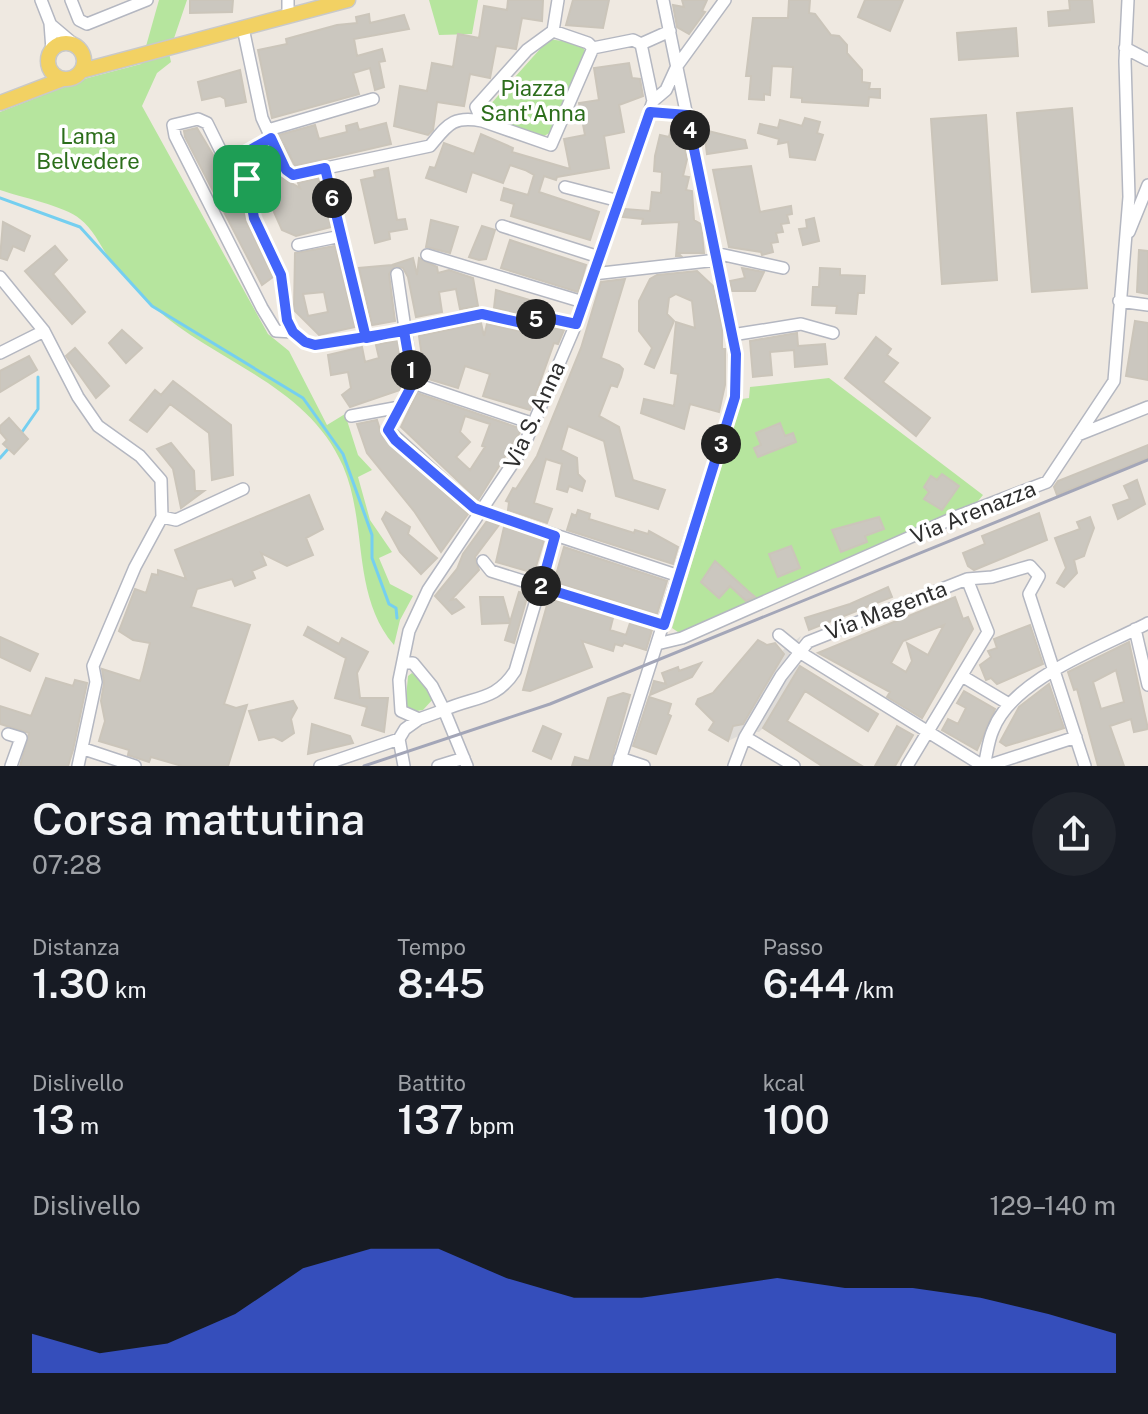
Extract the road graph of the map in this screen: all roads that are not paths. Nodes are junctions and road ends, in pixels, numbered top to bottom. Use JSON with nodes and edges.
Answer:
{"nodes":[{"id":1,"x":71,"y":0,"type":"edge"},
{"id":2,"x":147,"y":0,"type":"edge"},
{"id":3,"x":348,"y":0,"type":"edge"},
{"id":4,"x":558,"y":0,"type":"edge"},
{"id":5,"x":663,"y":0,"type":"edge"},
{"id":6,"x":725,"y":0,"type":"edge"},
{"id":7,"x":1128,"y":0,"type":"edge"},
{"id":8,"x":46,"y":2,"type":"edge"},
{"id":9,"x":288,"y":8,"type":"edge"},
{"id":10,"x":50,"y":23,"type":"junction"},
{"id":11,"x":243,"y":28,"type":"junction"},
{"id":12,"x":553,"y":31,"type":"junction"},
{"id":13,"x":670,"y":31,"type":"junction"},
{"id":14,"x":641,"y":44,"type":"junction"},
{"id":15,"x":78,"y":48,"type":"junction"},
{"id":16,"x":593,"y":48,"type":"junction"},
{"id":17,"x":1125,"y":48,"type":"junction"},
{"id":18,"x":50,"y":55,"type":"junction"},
{"id":19,"x":132,"y":58,"type":"junction"},
{"id":20,"x":1148,"y":60,"type":"edge"},
{"id":21,"x":677,"y":66,"type":"junction"},
{"id":22,"x":81,"y":71,"type":"junction"},
{"id":23,"x":63,"y":79,"type":"junction"},
{"id":24,"x":373,"y":99,"type":"dead end"},
{"id":25,"x":6,"y":100,"type":"edge"},
{"id":26,"x":652,"y":106,"type":"junction"},
{"id":27,"x":687,"y":115,"type":"junction"},
{"id":28,"x":482,"y":121,"type":"junction"},
{"id":29,"x":270,"y":134,"type":"junction"},
{"id":30,"x":325,"y":168,"type":"junction"},
{"id":31,"x":245,"y":184,"type":"junction"},
{"id":32,"x":1148,"y":185,"type":"edge"},
{"id":33,"x":565,"y":187,"type":"dead end"},
{"id":34,"x":619,"y":201,"type":"junction"},
{"id":35,"x":502,"y":226,"type":"dead end"},
{"id":36,"x":341,"y":236,"type":"junction"},
{"id":37,"x":298,"y":245,"type":"dead end"},
{"id":38,"x":1124,"y":245,"type":"junction"},
{"id":39,"x":427,"y":255,"type":"dead end"},
{"id":40,"x":716,"y":256,"type":"junction"},
{"id":41,"x":599,"y":257,"type":"junction"},
{"id":42,"x":783,"y":268,"type":"dead end"},
{"id":43,"x":397,"y":274,"type":"dead end"},
{"id":44,"x":593,"y":274,"type":"junction"},
{"id":45,"x":0,"y":277,"type":"edge"},
{"id":46,"x":1119,"y":301,"type":"junction"},
{"id":47,"x":583,"y":302,"type":"junction"},
{"id":48,"x":1148,"y":305,"type":"edge"},
{"id":49,"x":576,"y":324,"type":"junction"},
{"id":50,"x":44,"y":331,"type":"junction"},
{"id":51,"x":404,"y":331,"type":"junction"},
{"id":52,"x":293,"y":332,"type":"junction"},
{"id":53,"x":833,"y":333,"type":"dead end"},
{"id":54,"x":732,"y":335,"type":"junction"},
{"id":55,"x":366,"y":338,"type":"junction"},
{"id":56,"x":0,"y":353,"type":"edge"},
{"id":57,"x":413,"y":383,"type":"junction"},
{"id":58,"x":400,"y":407,"type":"junction"},
{"id":59,"x":1148,"y":407,"type":"edge"},
{"id":60,"x":351,"y":416,"type":"dead end"},
{"id":61,"x":534,"y":424,"type":"junction"},
{"id":62,"x":1077,"y":436,"type":"junction"},
{"id":63,"x":243,"y":489,"type":"dead end"},
{"id":64,"x":483,"y":512,"type":"junction"},
{"id":65,"x":162,"y":517,"type":"junction"},
{"id":66,"x":555,"y":536,"type":"junction"},
{"id":67,"x":483,"y":561,"type":"dead end"},
{"id":68,"x":679,"y":576,"type":"junction"},
{"id":69,"x":967,"y":579,"type":"junction"},
{"id":70,"x":541,"y":587,"type":"junction"},
{"id":71,"x":1148,"y":623,"type":"edge"},
{"id":72,"x":664,"y":625,"type":"junction"},
{"id":73,"x":1135,"y":629,"type":"junction"},
{"id":74,"x":779,"y":635,"type":"dead end"},
{"id":75,"x":657,"y":644,"type":"junction"},
{"id":76,"x":801,"y":653,"type":"junction"},
{"id":77,"x":403,"y":663,"type":"junction"},
{"id":78,"x":1056,"y":671,"type":"junction"},
{"id":79,"x":962,"y":676,"type":"junction"},
{"id":80,"x":1148,"y":685,"type":"edge"},
{"id":81,"x":398,"y":697,"type":"junction"},
{"id":82,"x":1009,"y":704,"type":"junction"},
{"id":83,"x":444,"y":710,"type":"junction"},
{"id":84,"x":419,"y":719,"type":"junction"},
{"id":85,"x":926,"y":733,"type":"junction"},
{"id":86,"x":8,"y":734,"type":"dead end"},
{"id":87,"x":745,"y":737,"type":"junction"},
{"id":88,"x":1076,"y":737,"type":"junction"},
{"id":89,"x":394,"y":742,"type":"junction"},
{"id":90,"x":84,"y":749,"type":"junction"},
{"id":91,"x":466,"y":762,"type":"edge"},
{"id":92,"x":619,"y":762,"type":"edge"},
{"id":93,"x":11,"y":766,"type":"edge"},
{"id":94,"x":78,"y":766,"type":"edge"},
{"id":95,"x":135,"y":766,"type":"edge"},
{"id":96,"x":320,"y":766,"type":"edge"},
{"id":97,"x":404,"y":766,"type":"edge"},
{"id":98,"x":438,"y":766,"type":"edge"},
{"id":99,"x":644,"y":766,"type":"edge"},
{"id":100,"x":734,"y":766,"type":"edge"},
{"id":101,"x":794,"y":766,"type":"edge"},
{"id":102,"x":907,"y":766,"type":"edge"},
{"id":103,"x":985,"y":766,"type":"edge"},
{"id":104,"x":1085,"y":766,"type":"edge"}],
"edges":[{"from":1,"to":2,"type":"street"},
{"from":3,"to":9,"type":"main road"},
{"from":4,"to":12,"type":"street"},
{"from":5,"to":13,"type":"street"},
{"from":6,"to":21,"type":"street","name":"Via S. Anna"},
{"from":7,"to":17,"type":"street","name":"Via Arenazza"},
{"from":8,"to":10,"type":"street"},
{"from":9,"to":11,"type":"main road"},
{"from":10,"to":15,"type":"street"},
{"from":10,"to":18,"type":"street"},
{"from":11,"to":19,"type":"main road"},
{"from":11,"to":29,"type":"street"},
{"from":12,"to":16,"type":"street"},
{"from":12,"to":28,"type":"street"},
{"from":13,"to":14,"type":"street"},
{"from":13,"to":21,"type":"street"},
{"from":14,"to":16,"type":"street"},
{"from":14,"to":26,"type":"street"},
{"from":15,"to":18,"type":"main road"},
{"from":15,"to":19,"type":"main road"},
{"from":15,"to":22,"type":"main road"},
{"from":16,"to":28,"type":"street"},
{"from":17,"to":20,"type":"street"},
{"from":17,"to":38,"type":"street","name":"Via Arenazza"},
{"from":18,"to":23,"type":"main road"},
{"from":18,"to":25,"type":"main road"},
{"from":19,"to":22,"type":"main road"},
{"from":21,"to":26,"type":"street","name":"Via S. Anna"},
{"from":21,"to":27,"type":"street"},
{"from":22,"to":23,"type":"main road"},
{"from":23,"to":25,"type":"main road"},
{"from":24,"to":29,"type":"street"},
{"from":26,"to":27,"type":"street"},
{"from":26,"to":34,"type":"street","name":"Via S. Anna"},
{"from":27,"to":40,"type":"street"},
{"from":28,"to":30,"type":"street"},
{"from":29,"to":30,"type":"street"},
{"from":29,"to":31,"type":"street"},
{"from":30,"to":36,"type":"street"},
{"from":31,"to":52,"type":"street"},
{"from":31,"to":52,"type":"street"},
{"from":32,"to":38,"type":"street"},
{"from":33,"to":34,"type":"street"},
{"from":34,"to":41,"type":"street","name":"Via S. Anna"},
{"from":35,"to":41,"type":"street"},
{"from":36,"to":37,"type":"street"},
{"from":36,"to":55,"type":"street"},
{"from":38,"to":46,"type":"street","name":"Via Arenazza"},
{"from":39,"to":47,"type":"street"},
{"from":40,"to":42,"type":"street"},
{"from":40,"to":44,"type":"street"},
{"from":40,"to":54,"type":"street"},
{"from":41,"to":44,"type":"street","name":"Via S. Anna"},
{"from":43,"to":51,"type":"street"},
{"from":44,"to":47,"type":"street","name":"Via S. Anna"},
{"from":45,"to":50,"type":"street"},
{"from":46,"to":48,"type":"street"},
{"from":46,"to":62,"type":"street","name":"Via Arenazza"},
{"from":47,"to":49,"type":"street","name":"Via S. Anna"},
{"from":49,"to":51,"type":"street"},
{"from":49,"to":61,"type":"street","name":"Via S. Anna"},
{"from":50,"to":56,"type":"street"},
{"from":50,"to":65,"type":"street"},
{"from":51,"to":55,"type":"street"},
{"from":51,"to":57,"type":"street"},
{"from":52,"to":55,"type":"street"},
{"from":53,"to":54,"type":"street"},
{"from":54,"to":68,"type":"street"},
{"from":57,"to":58,"type":"street"},
{"from":57,"to":61,"type":"street"},
{"from":58,"to":60,"type":"street"},
{"from":58,"to":64,"type":"street"},
{"from":59,"to":62,"type":"street"},
{"from":61,"to":64,"type":"street","name":"Via S. Anna"},
{"from":62,"to":75,"type":"street","name":"Via Arenazza"},
{"from":63,"to":65,"type":"street"},
{"from":64,"to":66,"type":"street"},
{"from":64,"to":77,"type":"street","name":"Via S. Anna"},
{"from":65,"to":90,"type":"street"},
{"from":66,"to":68,"type":"street"},
{"from":66,"to":70,"type":"street"},
{"from":67,"to":70,"type":"street"},
{"from":68,"to":72,"type":"street"},
{"from":69,"to":76,"type":"street","name":"Via Magenta"},
{"from":69,"to":78,"type":"street","name":"Via Magenta"},
{"from":69,"to":79,"type":"street"},
{"from":70,"to":72,"type":"street"},
{"from":70,"to":83,"type":"street"},
{"from":71,"to":73,"type":"street"},
{"from":72,"to":75,"type":"street"},
{"from":73,"to":78,"type":"street"},
{"from":73,"to":80,"type":"street"},
{"from":74,"to":76,"type":"street"},
{"from":75,"to":92,"type":"street"},
{"from":76,"to":85,"type":"street"},
{"from":76,"to":87,"type":"street","name":"Via Magenta"},
{"from":77,"to":81,"type":"street","name":"Via S. Anna"},
{"from":77,"to":83,"type":"street"},
{"from":78,"to":82,"type":"street"},
{"from":78,"to":88,"type":"street"},
{"from":79,"to":82,"type":"street"},
{"from":79,"to":85,"type":"street"},
{"from":81,"to":84,"type":"street"},
{"from":81,"to":89,"type":"street","name":"Via S. Anna"},
{"from":82,"to":103,"type":"street"},
{"from":83,"to":84,"type":"street"},
{"from":83,"to":91,"type":"street"},
{"from":84,"to":89,"type":"street"},
{"from":85,"to":102,"type":"street"},
{"from":85,"to":103,"type":"street"},
{"from":86,"to":93,"type":"street"},
{"from":87,"to":100,"type":"street","name":"Via Magenta"},
{"from":87,"to":101,"type":"street"},
{"from":88,"to":103,"type":"street"},
{"from":88,"to":104,"type":"street"},
{"from":89,"to":96,"type":"street"},
{"from":89,"to":97,"type":"street"},
{"from":90,"to":94,"type":"street"},
{"from":90,"to":95,"type":"street"},
{"from":91,"to":98,"type":"street"},
{"from":92,"to":99,"type":"street"}]}
